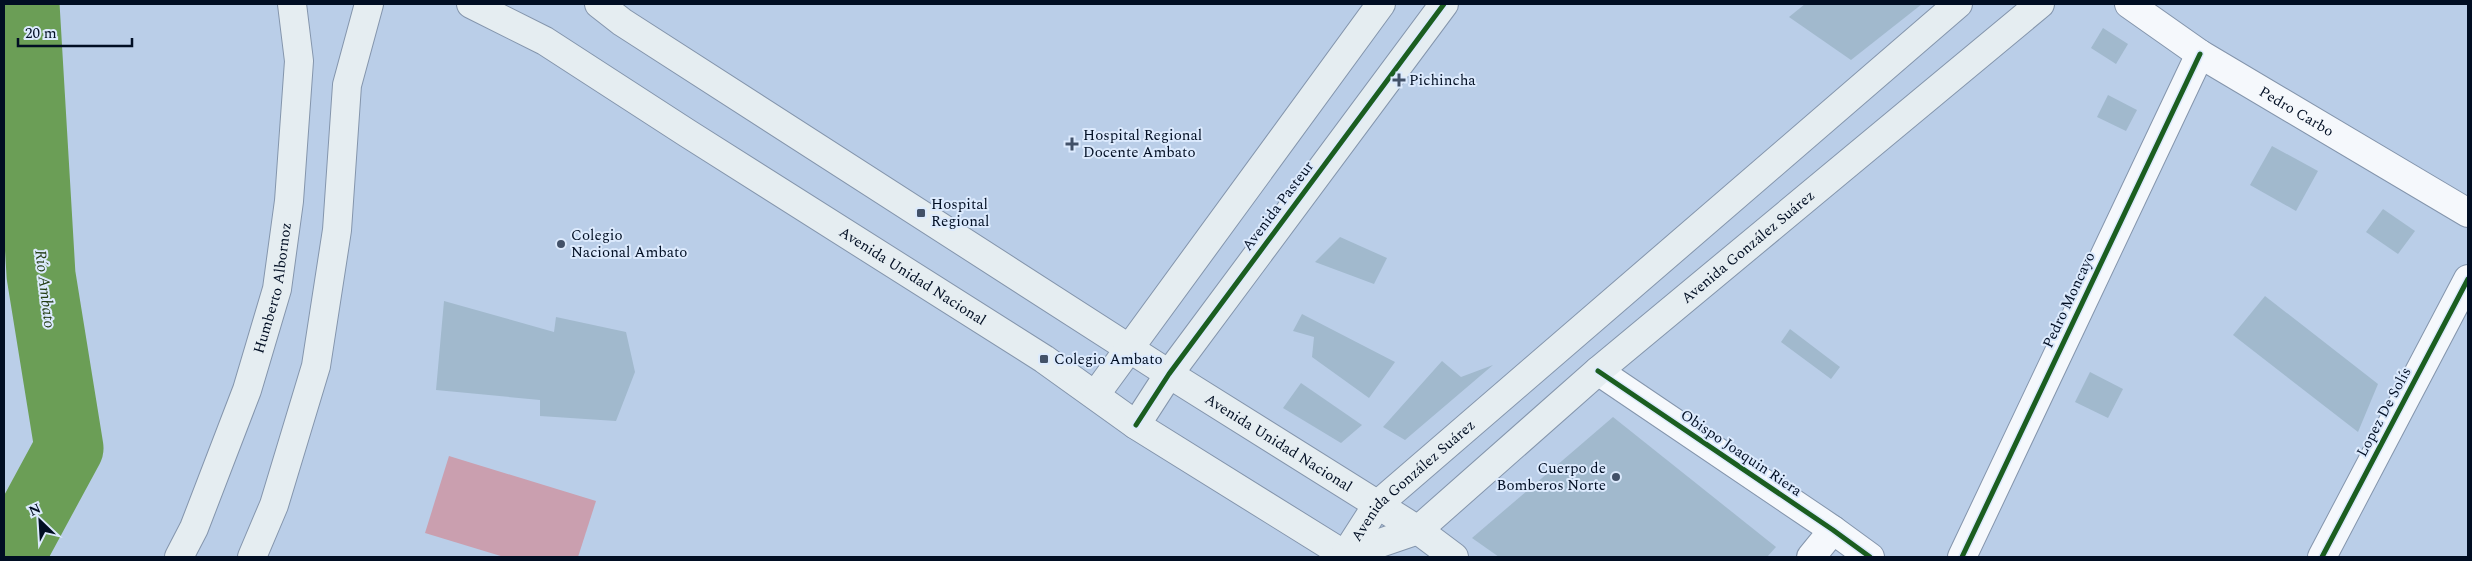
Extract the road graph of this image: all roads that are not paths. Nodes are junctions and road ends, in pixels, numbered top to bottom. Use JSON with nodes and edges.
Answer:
{"nodes":[{"id":1,"x":292,"y":4,"type":"edge"},
{"id":2,"x":369,"y":4,"type":"edge"},
{"id":3,"x":472,"y":4,"type":"edge"},
{"id":4,"x":599,"y":4,"type":"edge"},
{"id":5,"x":1381,"y":4,"type":"edge"},
{"id":6,"x":1444,"y":4,"type":"edge"},
{"id":7,"x":1958,"y":4,"type":"edge"},
{"id":8,"x":2040,"y":4,"type":"edge"},
{"id":9,"x":2129,"y":4,"type":"edge"},
{"id":10,"x":2200,"y":54,"type":"junction"},
{"id":11,"x":2468,"y":213,"type":"edge"},
{"id":12,"x":2468,"y":279,"type":"edge"},
{"id":13,"x":1130,"y":348,"type":"junction"},
{"id":14,"x":1598,"y":371,"type":"junction"},
{"id":15,"x":1169,"y":374,"type":"junction"},
{"id":16,"x":1096,"y":394,"type":"junction"},
{"id":17,"x":1136,"y":425,"type":"junction"},
{"id":18,"x":1376,"y":505,"type":"junction"},
{"id":19,"x":1418,"y":530,"type":"junction"},
{"id":20,"x":1833,"y":530,"type":"junction"},
{"id":21,"x":1346,"y":556,"type":"edge"},
{"id":22,"x":178,"y":557,"type":"edge"},
{"id":23,"x":252,"y":557,"type":"edge"},
{"id":24,"x":1454,"y":557,"type":"edge"},
{"id":25,"x":1811,"y":557,"type":"edge"},
{"id":26,"x":1870,"y":557,"type":"edge"},
{"id":27,"x":1962,"y":557,"type":"edge"},
{"id":28,"x":2322,"y":557,"type":"edge"}],
"edges":[{"from":1,"to":22,"type":"main road","name":"Humberto Albornoz"},
{"from":2,"to":23,"type":"main road"},
{"from":3,"to":16,"type":"main road","name":"Avenida Unidad Nacional"},
{"from":4,"to":13,"type":"main road","name":"Avenida Unidad Nacional"},
{"from":5,"to":13,"type":"main road"},
{"from":6,"to":15,"type":"main road","name":"Avenida Pasteur"},
{"from":7,"to":18,"type":"main road","name":"Avenida González Suárez"},
{"from":8,"to":14,"type":"main road","name":"Avenida González Suárez"},
{"from":9,"to":10,"type":"street","name":"Pedro Carbo"},
{"from":10,"to":11,"type":"street","name":"Pedro Carbo"},
{"from":10,"to":27,"type":"street","name":"Pedro Moncayo"},
{"from":12,"to":28,"type":"street","name":"Lopez De Solís"},
{"from":13,"to":15,"type":"main road","name":"Avenida Unidad Nacional"},
{"from":13,"to":16,"type":"main road"},
{"from":14,"to":19,"type":"main road","name":"Avenida González Suárez"},
{"from":14,"to":20,"type":"street","name":"Obispo Joaquin Riera"},
{"from":15,"to":17,"type":"main road","name":"Avenida Pasteur"},
{"from":15,"to":18,"type":"main road","name":"Avenida Unidad Nacional"},
{"from":16,"to":17,"type":"main road","name":"Avenida Unidad Nacional"},
{"from":17,"to":21,"type":"main road","name":"Avenida Unidad Nacional"},
{"from":18,"to":19,"type":"main road","name":"Avenida Unidad Nacional"},
{"from":18,"to":21,"type":"main road","name":"Avenida González Suárez"},
{"from":19,"to":21,"type":"main road","name":"Avenida González Suárez"},
{"from":19,"to":24,"type":"main road","name":"Avenida Unidad Nacional"},
{"from":20,"to":25,"type":"street"},
{"from":20,"to":26,"type":"street","name":"Obispo Joaquin Riera"}]}
